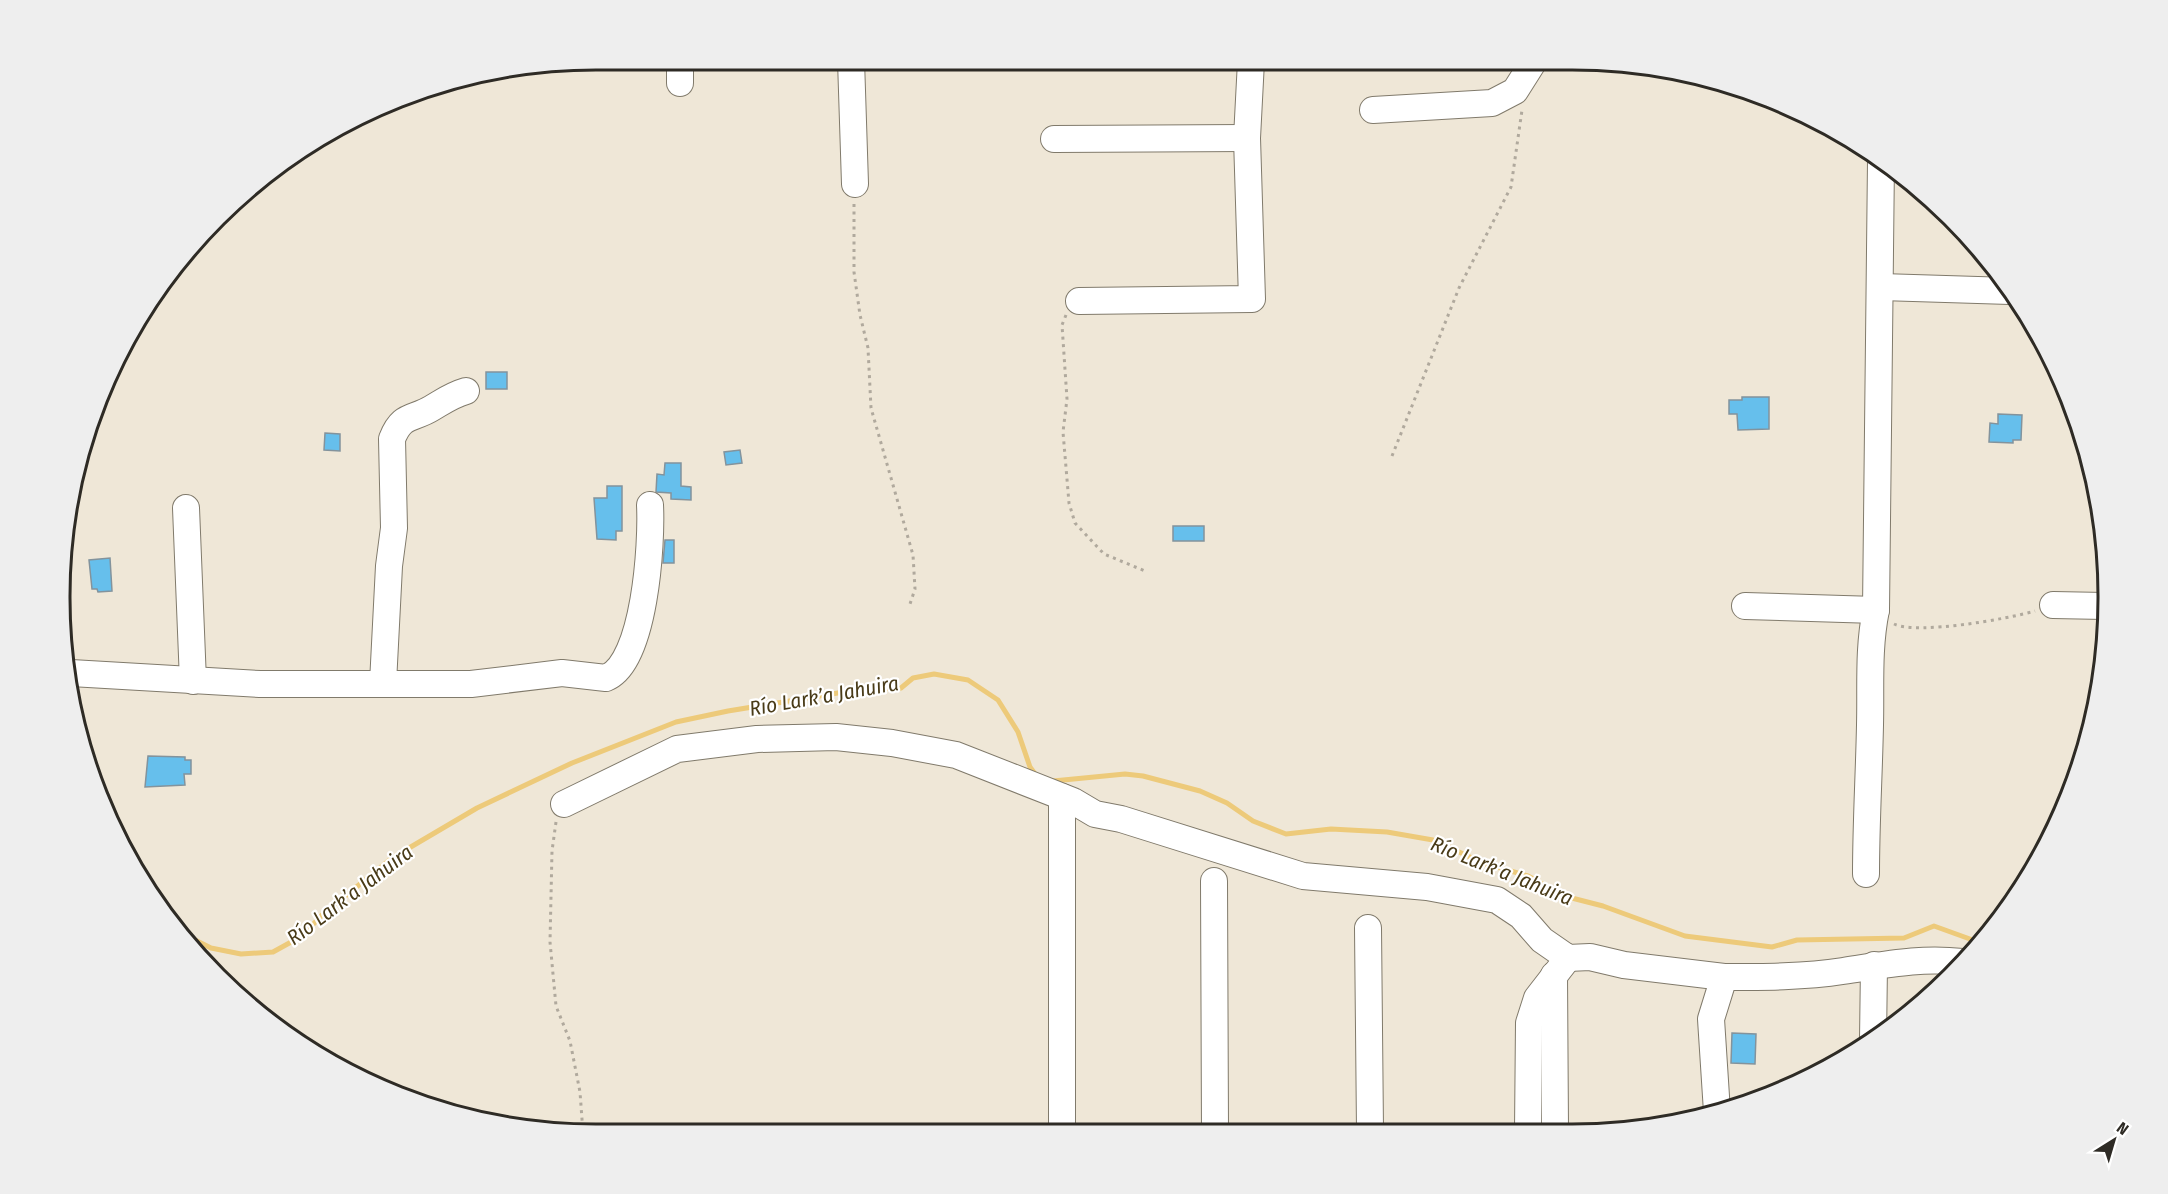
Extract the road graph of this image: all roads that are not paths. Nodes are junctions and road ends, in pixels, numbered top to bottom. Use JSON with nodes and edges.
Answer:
{"nodes":[{"id":1,"x":851,"y":70,"type":"edge"},
{"id":2,"x":1251,"y":70,"type":"edge"},
{"id":3,"x":1526,"y":70,"type":"edge"},
{"id":4,"x":1373,"y":110,"type":"dead end"},
{"id":5,"x":1247,"y":138,"type":"junction"},
{"id":6,"x":1054,"y":140,"type":"dead end"},
{"id":7,"x":1881,"y":171,"type":"edge"},
{"id":8,"x":855,"y":184,"type":"road end"},
{"id":9,"x":1881,"y":287,"type":"junction"},
{"id":10,"x":1999,"y":291,"type":"edge"},
{"id":11,"x":1079,"y":301,"type":"road end"},
{"id":12,"x":466,"y":391,"type":"dead end"},
{"id":13,"x":650,"y":505,"type":"dead end"},
{"id":14,"x":186,"y":508,"type":"dead end"},
{"id":15,"x":2053,"y":605,"type":"road end"},
{"id":16,"x":1745,"y":606,"type":"dead end"},
{"id":17,"x":2097,"y":606,"type":"edge"},
{"id":18,"x":1876,"y":610,"type":"junction"},
{"id":19,"x":76,"y":673,"type":"edge"},
{"id":20,"x":193,"y":681,"type":"junction"},
{"id":21,"x":383,"y":683,"type":"junction"},
{"id":22,"x":1062,"y":797,"type":"junction"},
{"id":23,"x":564,"y":804,"type":"road end"},
{"id":24,"x":1866,"y":874,"type":"dead end"},
{"id":25,"x":1214,"y":881,"type":"dead end"},
{"id":26,"x":1368,"y":928,"type":"dead end"},
{"id":27,"x":1951,"y":961,"type":"edge"},
{"id":28,"x":1874,"y":965,"type":"junction"},
{"id":29,"x":1561,"y":966,"type":"junction"},
{"id":30,"x":1724,"y":977,"type":"junction"},
{"id":31,"x":1873,"y":1028,"type":"edge"},
{"id":32,"x":1716,"y":1103,"type":"edge"},
{"id":33,"x":1062,"y":1124,"type":"edge"},
{"id":34,"x":1215,"y":1124,"type":"edge"},
{"id":35,"x":1370,"y":1124,"type":"edge"},
{"id":36,"x":1528,"y":1124,"type":"edge"},
{"id":37,"x":1555,"y":1124,"type":"edge"}],
"edges":[{"from":1,"to":8,"type":"street"},
{"from":2,"to":5,"type":"street"},
{"from":3,"to":4,"type":"street"},
{"from":5,"to":6,"type":"street"},
{"from":5,"to":11,"type":"street"},
{"from":7,"to":9,"type":"street"},
{"from":9,"to":10,"type":"street"},
{"from":9,"to":18,"type":"street"},
{"from":12,"to":21,"type":"street"},
{"from":13,"to":21,"type":"street"},
{"from":14,"to":20,"type":"street"},
{"from":15,"to":17,"type":"street"},
{"from":16,"to":18,"type":"street"},
{"from":18,"to":24,"type":"street"},
{"from":19,"to":20,"type":"street"},
{"from":20,"to":21,"type":"street"},
{"from":22,"to":23,"type":"street"},
{"from":22,"to":29,"type":"street"},
{"from":22,"to":33,"type":"street"},
{"from":25,"to":34,"type":"street"},
{"from":26,"to":35,"type":"street"},
{"from":27,"to":28,"type":"street"},
{"from":28,"to":30,"type":"street"},
{"from":28,"to":31,"type":"street"},
{"from":29,"to":30,"type":"street"},
{"from":29,"to":36,"type":"street"},
{"from":29,"to":37,"type":"street"},
{"from":30,"to":32,"type":"street"}]}
